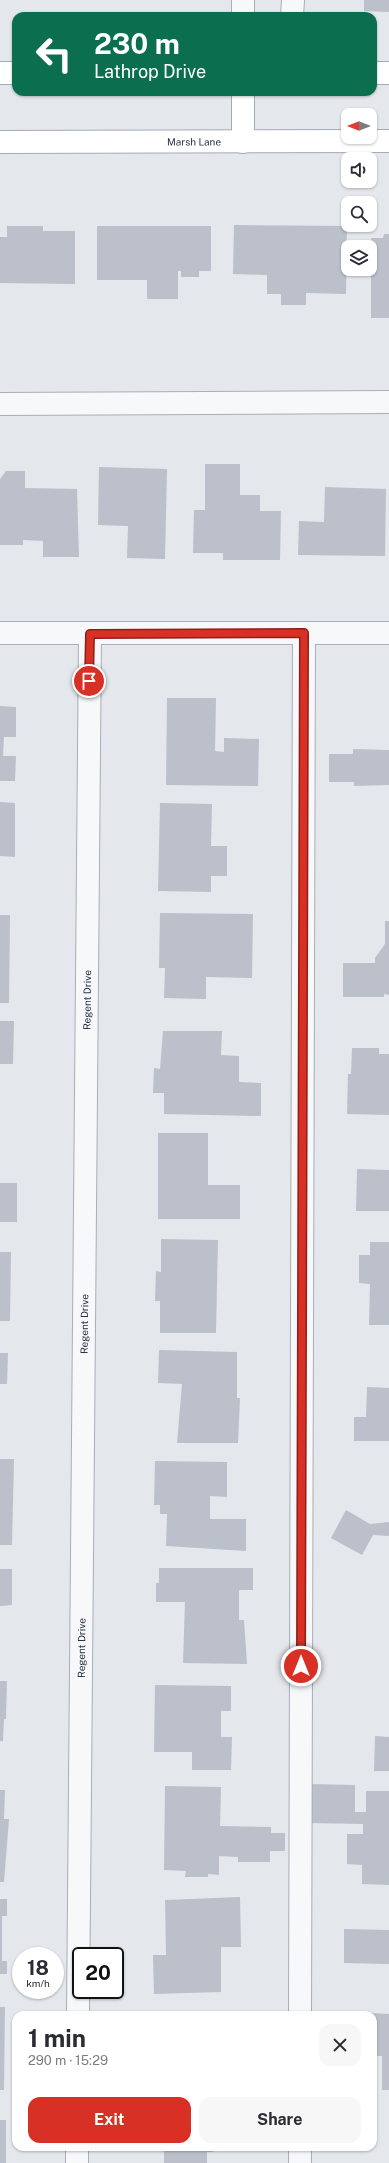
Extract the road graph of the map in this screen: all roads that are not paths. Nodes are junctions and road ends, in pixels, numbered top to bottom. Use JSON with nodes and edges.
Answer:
{"nodes":[{"id":1,"x":243,"y":0,"type":"edge"},
{"id":2,"x":293,"y":0,"type":"edge"},
{"id":3,"x":243,"y":12,"type":"edge"},
{"id":4,"x":292,"y":12,"type":"edge"},
{"id":5,"x":0,"y":73,"type":"edge"},
{"id":6,"x":12,"y":73,"type":"edge"},
{"id":7,"x":377,"y":73,"type":"edge"},
{"id":8,"x":389,"y":73,"type":"edge"},
{"id":9,"x":243,"y":96,"type":"edge"},
{"id":10,"x":389,"y":141,"type":"edge"},
{"id":11,"x":0,"y":142,"type":"edge"},
{"id":12,"x":243,"y":142,"type":"junction"},
{"id":13,"x":389,"y":402,"type":"edge"},
{"id":14,"x":0,"y":404,"type":"edge"},
{"id":15,"x":0,"y":633,"type":"edge"},
{"id":16,"x":304,"y":633,"type":"junction"},
{"id":17,"x":389,"y":633,"type":"edge"},
{"id":18,"x":90,"y":634,"type":"junction"},
{"id":19,"x":78,"y":2011,"type":"edge"},
{"id":20,"x":300,"y":2011,"type":"edge"},
{"id":21,"x":77,"y":2151,"type":"edge"},
{"id":22,"x":300,"y":2151,"type":"edge"},
{"id":23,"x":77,"y":2163,"type":"edge"},
{"id":24,"x":300,"y":2163,"type":"edge"}],
"edges":[{"from":1,"to":3,"type":"street"},
{"from":2,"to":4,"type":"street"},
{"from":5,"to":6,"type":"main road"},
{"from":7,"to":8,"type":"main road"},
{"from":9,"to":12,"type":"main road"},
{"from":10,"to":12,"type":"main road","name":"Marsh Lane"},
{"from":11,"to":12,"type":"main road","name":"Marsh Lane"},
{"from":13,"to":14,"type":"street"},
{"from":15,"to":18,"type":"street"},
{"from":16,"to":17,"type":"street"},
{"from":16,"to":18,"type":"street"},
{"from":16,"to":20,"type":"street"},
{"from":18,"to":19,"type":"street","name":"Regent Drive"},
{"from":21,"to":23,"type":"street"},
{"from":22,"to":24,"type":"street"}]}
